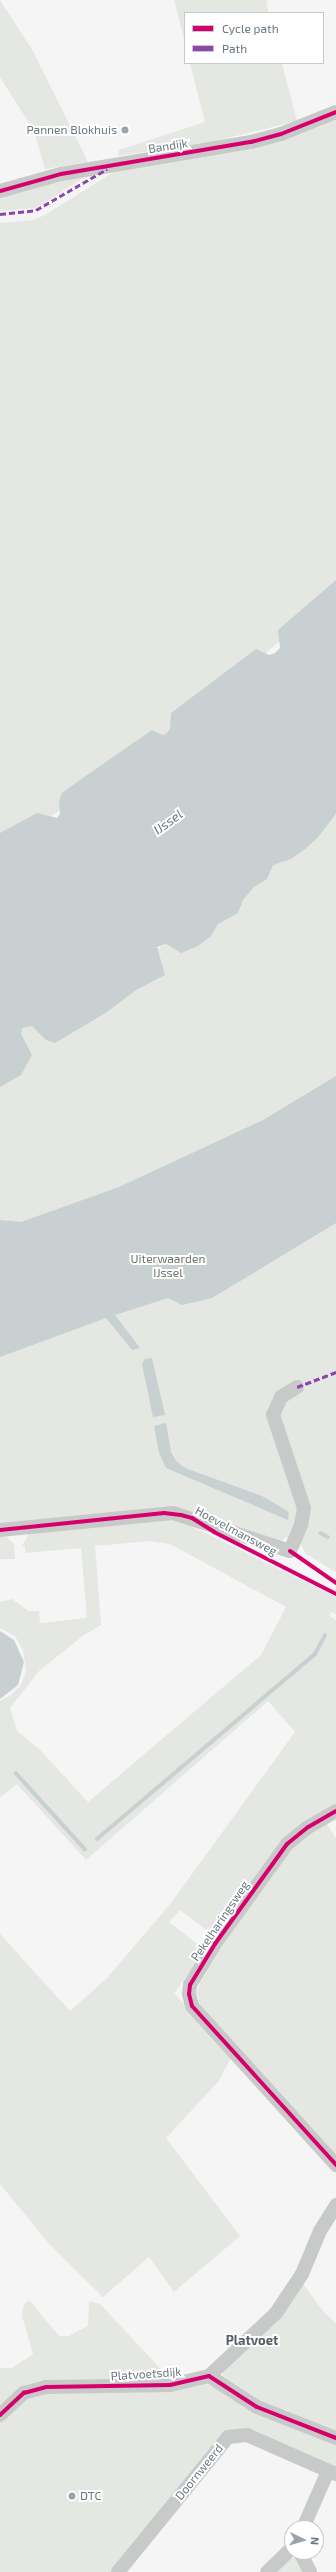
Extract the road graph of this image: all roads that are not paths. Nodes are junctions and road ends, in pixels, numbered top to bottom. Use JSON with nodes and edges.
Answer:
{"nodes":[{"id":1,"x":336,"y":112,"type":"edge"},
{"id":2,"x":0,"y":191,"type":"edge"},
{"id":3,"x":297,"y":1387,"type":"dead end"},
{"id":4,"x":0,"y":1530,"type":"edge"},
{"id":5,"x":336,"y":1811,"type":"edge"},
{"id":6,"x":336,"y":2165,"type":"edge"},
{"id":7,"x":336,"y":2205,"type":"edge"},
{"id":8,"x":208,"y":2376,"type":"junction"},
{"id":9,"x":0,"y":2415,"type":"edge"},
{"id":10,"x":336,"y":2438,"type":"edge"},
{"id":11,"x":332,"y":2473,"type":"edge"},
{"id":12,"x":307,"y":2520,"type":"edge"},
{"id":13,"x":284,"y":2556,"type":"edge"},
{"id":14,"x":304,"y":2560,"type":"edge"},
{"id":15,"x":118,"y":2572,"type":"edge"},
{"id":16,"x":267,"y":2572,"type":"edge"},
{"id":17,"x":310,"y":2572,"type":"edge"}],
"edges":[{"from":1,"to":2,"type":"street","name":"Bandijk"},
{"from":3,"to":4,"type":"street","name":"Hoevelmansweg"},
{"from":5,"to":6,"type":"street","name":"Pekelharingsweg"},
{"from":7,"to":8,"type":"street"},
{"from":8,"to":9,"type":"street","name":"Platvoetsdijk"},
{"from":8,"to":10,"type":"street"},
{"from":11,"to":12,"type":"street"},
{"from":11,"to":15,"type":"street","name":"Doornweerd"},
{"from":13,"to":16,"type":"street"},
{"from":14,"to":17,"type":"street"}]}
